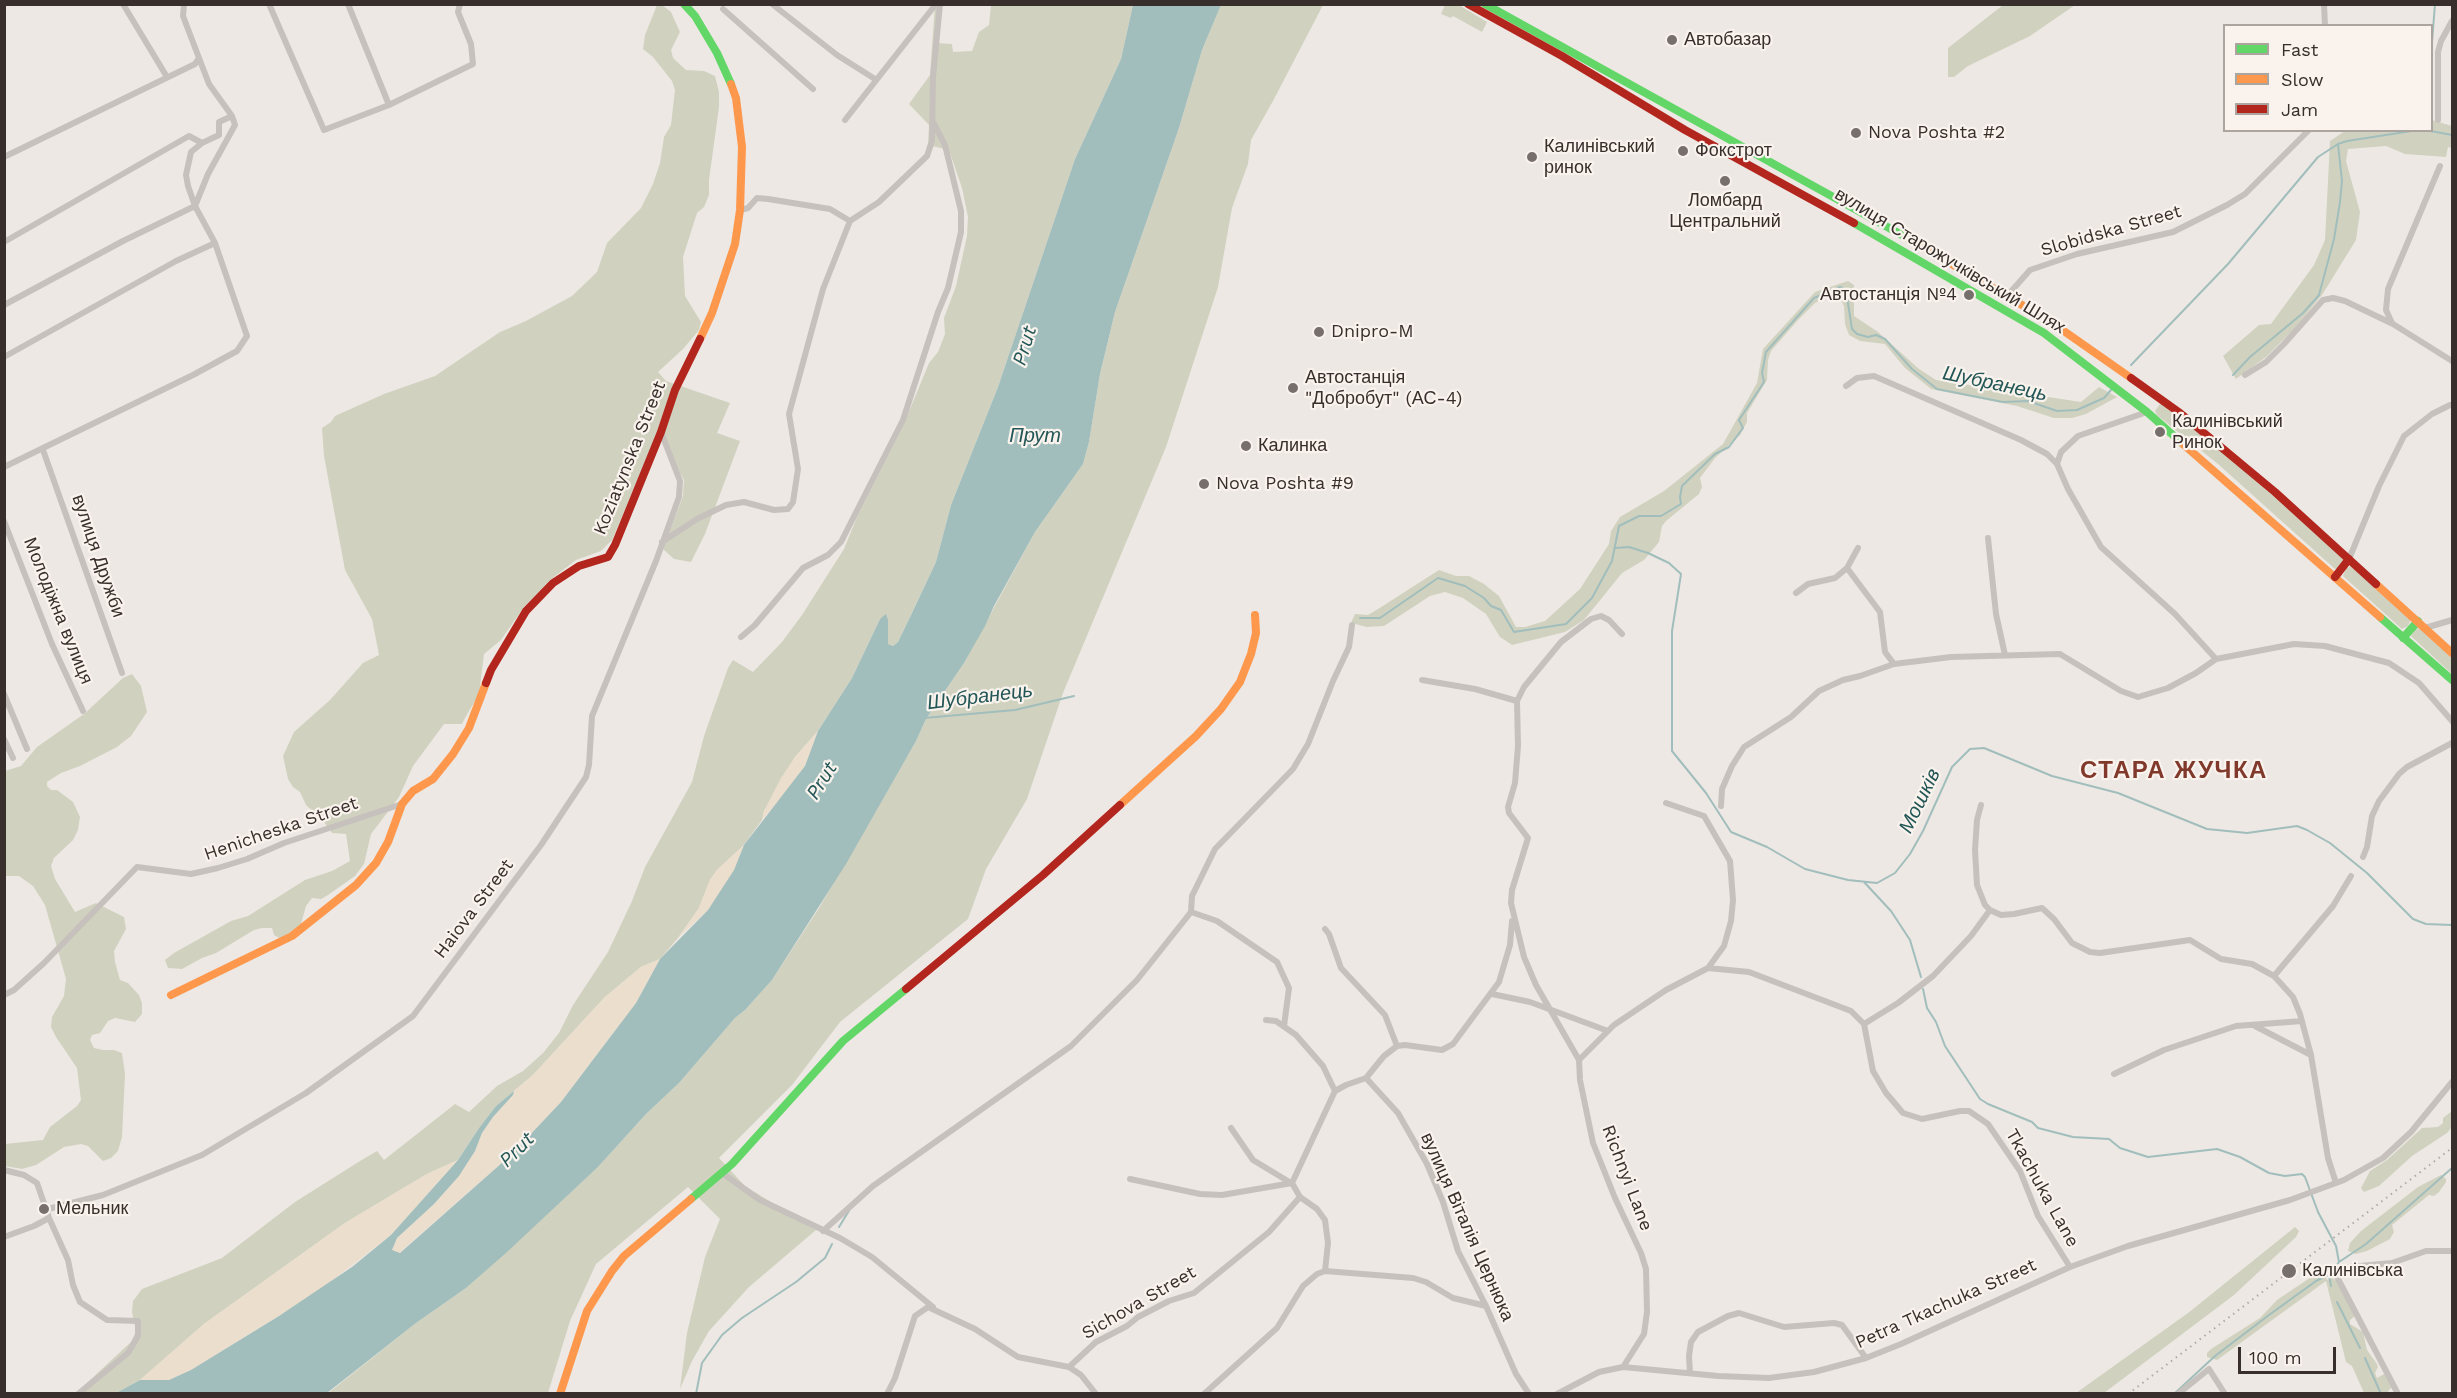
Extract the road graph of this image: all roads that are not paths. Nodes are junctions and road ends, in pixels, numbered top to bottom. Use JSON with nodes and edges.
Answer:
{"nodes":[{"id":1,"x":123,"y":4,"type":"edge"},
{"id":2,"x":184,"y":4,"type":"edge"},
{"id":3,"x":269,"y":4,"type":"edge"},
{"id":4,"x":348,"y":4,"type":"edge"},
{"id":5,"x":460,"y":4,"type":"edge"},
{"id":6,"x":684,"y":4,"type":"edge"},
{"id":7,"x":772,"y":4,"type":"edge"},
{"id":8,"x":936,"y":4,"type":"edge"},
{"id":9,"x":940,"y":4,"type":"edge"},
{"id":10,"x":1468,"y":4,"type":"edge"},
{"id":11,"x":2324,"y":4,"type":"edge"},
{"id":12,"x":1483,"y":8,"type":"edge"},
{"id":13,"x":722,"y":9,"type":"edge"},
{"id":14,"x":2452,"y":21,"type":"edge"},
{"id":15,"x":2325,"y":24,"type":"edge"},
{"id":16,"x":199,"y":58,"type":"junction"},
{"id":17,"x":167,"y":76,"type":"junction"},
{"id":18,"x":875,"y":79,"type":"junction"},
{"id":19,"x":813,"y":89,"type":"dead end"},
{"id":20,"x":389,"y":105,"type":"junction"},
{"id":21,"x":232,"y":116,"type":"junction"},
{"id":22,"x":844,"y":120,"type":"dead end"},
{"id":23,"x":2438,"y":120,"type":"dead end"},
{"id":24,"x":933,"y":122,"type":"junction"},
{"id":25,"x":2307,"y":132,"type":"edge"},
{"id":26,"x":202,"y":143,"type":"junction"},
{"id":27,"x":4,"y":157,"type":"edge"},
{"id":28,"x":2440,"y":166,"type":"dead end"},
{"id":29,"x":195,"y":206,"type":"junction"},
{"id":30,"x":740,"y":210,"type":"junction"},
{"id":31,"x":850,"y":221,"type":"junction"},
{"id":32,"x":4,"y":242,"type":"edge"},
{"id":33,"x":215,"y":243,"type":"junction"},
{"id":34,"x":2007,"y":296,"type":"junction"},
{"id":35,"x":4,"y":305,"type":"edge"},
{"id":36,"x":2051,"y":322,"type":"junction"},
{"id":37,"x":2392,"y":324,"type":"junction"},
{"id":38,"x":2044,"y":333,"type":"junction"},
{"id":39,"x":4,"y":357,"type":"edge"},
{"id":40,"x":2452,"y":361,"type":"edge"},
{"id":41,"x":2245,"y":375,"type":"dead end"},
{"id":42,"x":1846,"y":386,"type":"dead end"},
{"id":43,"x":2160,"y":397,"type":"junction"},
{"id":44,"x":2452,"y":405,"type":"edge"},
{"id":45,"x":2147,"y":412,"type":"junction"},
{"id":46,"x":661,"y":432,"type":"junction"},
{"id":47,"x":43,"y":450,"type":"junction"},
{"id":48,"x":2057,"y":464,"type":"junction"},
{"id":49,"x":4,"y":467,"type":"edge"},
{"id":50,"x":4,"y":521,"type":"edge"},
{"id":51,"x":1988,"y":538,"type":"dead end"},
{"id":52,"x":662,"y":543,"type":"junction"},
{"id":53,"x":1858,"y":548,"type":"dead end"},
{"id":54,"x":2349,"y":560,"type":"junction"},
{"id":55,"x":1847,"y":568,"type":"junction"},
{"id":56,"x":2335,"y":577,"type":"junction"},
{"id":57,"x":1796,"y":593,"type":"dead end"},
{"id":58,"x":1255,"y":615,"type":"dead end"},
{"id":59,"x":2452,"y":620,"type":"edge"},
{"id":60,"x":1352,"y":625,"type":"dead end"},
{"id":61,"x":2421,"y":625,"type":"junction"},
{"id":62,"x":1622,"y":634,"type":"dead end"},
{"id":63,"x":741,"y":637,"type":"dead end"},
{"id":64,"x":2403,"y":638,"type":"junction"},
{"id":65,"x":2452,"y":653,"type":"edge"},
{"id":66,"x":2005,"y":655,"type":"junction"},
{"id":67,"x":2216,"y":659,"type":"junction"},
{"id":68,"x":1894,"y":664,"type":"junction"},
{"id":69,"x":122,"y":673,"type":"dead end"},
{"id":70,"x":1422,"y":680,"type":"dead end"},
{"id":71,"x":2452,"y":680,"type":"edge"},
{"id":72,"x":4,"y":694,"type":"edge"},
{"id":73,"x":1517,"y":701,"type":"junction"},
{"id":74,"x":83,"y":711,"type":"dead end"},
{"id":75,"x":2452,"y":721,"type":"edge"},
{"id":76,"x":4,"y":739,"type":"edge"},
{"id":77,"x":2452,"y":743,"type":"edge"},
{"id":78,"x":27,"y":749,"type":"dead end"},
{"id":79,"x":13,"y":758,"type":"dead end"},
{"id":80,"x":1666,"y":803,"type":"dead end"},
{"id":81,"x":402,"y":804,"type":"junction"},
{"id":82,"x":1981,"y":805,"type":"dead end"},
{"id":83,"x":1721,"y":806,"type":"dead end"},
{"id":84,"x":2363,"y":857,"type":"dead end"},
{"id":85,"x":2351,"y":876,"type":"dead end"},
{"id":86,"x":1990,"y":910,"type":"junction"},
{"id":87,"x":1191,"y":912,"type":"junction"},
{"id":88,"x":1513,"y":915,"type":"junction"},
{"id":89,"x":1325,"y":929,"type":"dead end"},
{"id":90,"x":1708,"y":968,"type":"junction"},
{"id":91,"x":2274,"y":976,"type":"junction"},
{"id":92,"x":1492,"y":994,"type":"junction"},
{"id":93,"x":4,"y":995,"type":"edge"},
{"id":94,"x":171,"y":995,"type":"dead end"},
{"id":95,"x":1550,"y":1009,"type":"junction"},
{"id":96,"x":1266,"y":1020,"type":"dead end"},
{"id":97,"x":2302,"y":1021,"type":"junction"},
{"id":98,"x":1864,"y":1024,"type":"junction"},
{"id":99,"x":1284,"y":1026,"type":"junction"},
{"id":100,"x":2254,"y":1026,"type":"junction"},
{"id":101,"x":1608,"y":1031,"type":"junction"},
{"id":102,"x":1397,"y":1046,"type":"junction"},
{"id":103,"x":2311,"y":1055,"type":"junction"},
{"id":104,"x":1579,"y":1060,"type":"junction"},
{"id":105,"x":2114,"y":1074,"type":"dead end"},
{"id":106,"x":1366,"y":1078,"type":"junction"},
{"id":107,"x":2452,"y":1082,"type":"edge"},
{"id":108,"x":1335,"y":1091,"type":"junction"},
{"id":109,"x":1231,"y":1128,"type":"dead end"},
{"id":110,"x":4,"y":1170,"type":"edge"},
{"id":111,"x":722,"y":1173,"type":"junction"},
{"id":112,"x":1130,"y":1179,"type":"dead end"},
{"id":113,"x":1292,"y":1183,"type":"junction"},
{"id":114,"x":2336,"y":1183,"type":"junction"},
{"id":115,"x":1300,"y":1197,"type":"junction"},
{"id":116,"x":48,"y":1209,"type":"junction"},
{"id":117,"x":49,"y":1218,"type":"junction"},
{"id":118,"x":823,"y":1231,"type":"junction"},
{"id":119,"x":4,"y":1237,"type":"edge"},
{"id":120,"x":2452,"y":1251,"type":"edge"},
{"id":121,"x":2070,"y":1267,"type":"junction"},
{"id":122,"x":1325,"y":1271,"type":"junction"},
{"id":123,"x":1486,"y":1306,"type":"junction"},
{"id":124,"x":935,"y":1309,"type":"junction"},
{"id":125,"x":1866,"y":1358,"type":"junction"},
{"id":126,"x":1069,"y":1367,"type":"junction"},
{"id":127,"x":1623,"y":1367,"type":"junction"},
{"id":128,"x":1690,"y":1373,"type":"junction"},
{"id":129,"x":78,"y":1394,"type":"edge"},
{"id":130,"x":560,"y":1394,"type":"edge"},
{"id":131,"x":887,"y":1394,"type":"edge"},
{"id":132,"x":1096,"y":1394,"type":"edge"},
{"id":133,"x":1204,"y":1394,"type":"edge"},
{"id":134,"x":1529,"y":1394,"type":"edge"},
{"id":135,"x":1557,"y":1394,"type":"edge"},
{"id":136,"x":2178,"y":1394,"type":"edge"},
{"id":137,"x":2225,"y":1394,"type":"edge"},
{"id":138,"x":2398,"y":1394,"type":"edge"}],
"edges":[{"from":1,"to":17,"type":"street"},
{"from":2,"to":16,"type":"street"},
{"from":3,"to":20,"type":"street"},
{"from":4,"to":20,"type":"street"},
{"from":5,"to":20,"type":"street"},
{"from":6,"to":30,"type":"main road","name":"Koziatynska Street"},
{"from":7,"to":18,"type":"street"},
{"from":8,"to":18,"type":"street"},
{"from":9,"to":24,"type":"street"},
{"from":10,"to":12,"type":"main road","name":"вулиця Старожучківський Шлях"},
{"from":11,"to":15,"type":"street"},
{"from":12,"to":34,"type":"main road","name":"вулиця Старожучківський Шлях"},
{"from":12,"to":38,"type":"main road","name":"вулиця Старожучківський Шлях"},
{"from":13,"to":19,"type":"street"},
{"from":14,"to":23,"type":"street"},
{"from":16,"to":17,"type":"street"},
{"from":16,"to":21,"type":"street"},
{"from":17,"to":27,"type":"street"},
{"from":18,"to":22,"type":"street"},
{"from":21,"to":26,"type":"street"},
{"from":21,"to":29,"type":"street"},
{"from":24,"to":31,"type":"street"},
{"from":24,"to":63,"type":"street"},
{"from":25,"to":34,"type":"street","name":"Slobidska Street"},
{"from":26,"to":29,"type":"street"},
{"from":26,"to":32,"type":"street"},
{"from":28,"to":37,"type":"street"},
{"from":29,"to":33,"type":"street"},
{"from":29,"to":35,"type":"street"},
{"from":30,"to":31,"type":"street"},
{"from":30,"to":46,"type":"main road","name":"Koziatynska Street"},
{"from":31,"to":52,"type":"street"},
{"from":33,"to":39,"type":"street"},
{"from":33,"to":47,"type":"street"},
{"from":34,"to":36,"type":"main road","name":"вулиця Старожучківський Шлях"},
{"from":36,"to":38,"type":"main road"},
{"from":36,"to":43,"type":"main road","name":"вулиця Старожучківський Шлях"},
{"from":37,"to":40,"type":"street"},
{"from":37,"to":41,"type":"street"},
{"from":38,"to":45,"type":"main road","name":"вулиця Старожучківський Шлях"},
{"from":42,"to":48,"type":"street"},
{"from":43,"to":45,"type":"main road"},
{"from":43,"to":54,"type":"main road","name":"вулиця Старожучківський Шлях"},
{"from":44,"to":54,"type":"street"},
{"from":45,"to":48,"type":"street"},
{"from":45,"to":56,"type":"main road","name":"вулиця Старожучківський Шлях"},
{"from":46,"to":52,"type":"street","name":"Haiova Street"},
{"from":46,"to":81,"type":"main road","name":"Koziatynska Street"},
{"from":47,"to":49,"type":"street"},
{"from":47,"to":69,"type":"street","name":"вулиця Дружби"},
{"from":48,"to":67,"type":"street"},
{"from":50,"to":74,"type":"street","name":"Молодіжна вулиця"},
{"from":51,"to":66,"type":"street"},
{"from":52,"to":116,"type":"street","name":"Haiova Street"},
{"from":53,"to":55,"type":"street"},
{"from":54,"to":56,"type":"main road"},
{"from":54,"to":61,"type":"main road","name":"вулиця Старожучківський Шлях"},
{"from":55,"to":57,"type":"street"},
{"from":55,"to":68,"type":"street"},
{"from":56,"to":64,"type":"main road","name":"вулиця Старожучківський Шлях"},
{"from":58,"to":111,"type":"main road"},
{"from":59,"to":61,"type":"street"},
{"from":60,"to":87,"type":"street"},
{"from":61,"to":64,"type":"main road"},
{"from":61,"to":65,"type":"main road","name":"вулиця Старожучківський Шлях"},
{"from":62,"to":73,"type":"street"},
{"from":64,"to":71,"type":"main road","name":"вулиця Старожучківський Шлях"},
{"from":66,"to":67,"type":"street"},
{"from":66,"to":68,"type":"street"},
{"from":67,"to":75,"type":"street"},
{"from":68,"to":83,"type":"street"},
{"from":70,"to":73,"type":"street"},
{"from":72,"to":78,"type":"street"},
{"from":73,"to":88,"type":"street","name":"Richnyi Lane"},
{"from":76,"to":79,"type":"street"},
{"from":77,"to":84,"type":"street"},
{"from":80,"to":90,"type":"street"},
{"from":81,"to":93,"type":"street","name":"Henicheska Street"},
{"from":81,"to":94,"type":"main road","name":"Koziatynska Street"},
{"from":82,"to":86,"type":"street"},
{"from":85,"to":91,"type":"street"},
{"from":86,"to":91,"type":"street"},
{"from":86,"to":98,"type":"street"},
{"from":87,"to":99,"type":"street"},
{"from":87,"to":118,"type":"street"},
{"from":88,"to":92,"type":"street"},
{"from":88,"to":95,"type":"street","name":"Richnyi Lane"},
{"from":89,"to":102,"type":"street"},
{"from":90,"to":98,"type":"street"},
{"from":90,"to":101,"type":"street"},
{"from":91,"to":97,"type":"street"},
{"from":92,"to":95,"type":"street"},
{"from":92,"to":102,"type":"street"},
{"from":95,"to":101,"type":"street"},
{"from":95,"to":104,"type":"street","name":"Richnyi Lane"},
{"from":96,"to":99,"type":"street"},
{"from":97,"to":100,"type":"street"},
{"from":97,"to":103,"type":"street"},
{"from":98,"to":121,"type":"street","name":"Tkachuka Lane"},
{"from":99,"to":108,"type":"street"},
{"from":100,"to":103,"type":"street"},
{"from":100,"to":105,"type":"street"},
{"from":101,"to":104,"type":"street"},
{"from":102,"to":106,"type":"street"},
{"from":103,"to":114,"type":"street"},
{"from":104,"to":127,"type":"street","name":"Richnyi Lane"},
{"from":106,"to":108,"type":"street"},
{"from":106,"to":123,"type":"street","name":"вулиця Віталія Цернюка"},
{"from":107,"to":114,"type":"street","name":"Petra Tkachuka Street"},
{"from":108,"to":113,"type":"street"},
{"from":109,"to":113,"type":"street"},
{"from":110,"to":116,"type":"street"},
{"from":111,"to":118,"type":"street"},
{"from":111,"to":130,"type":"main road"},
{"from":112,"to":113,"type":"street"},
{"from":113,"to":115,"type":"street"},
{"from":114,"to":121,"type":"street","name":"Petra Tkachuka Street"},
{"from":115,"to":122,"type":"street"},
{"from":115,"to":126,"type":"street","name":"Sichova Street"},
{"from":116,"to":117,"type":"street"},
{"from":117,"to":119,"type":"street"},
{"from":117,"to":129,"type":"street"},
{"from":118,"to":124,"type":"street"},
{"from":120,"to":138,"type":"street"},
{"from":121,"to":125,"type":"street","name":"Petra Tkachuka Street"},
{"from":122,"to":123,"type":"street"},
{"from":122,"to":133,"type":"street"},
{"from":123,"to":134,"type":"street","name":"вулиця Віталія Цернюка"},
{"from":124,"to":126,"type":"street"},
{"from":124,"to":131,"type":"street"},
{"from":125,"to":128,"type":"street","name":"Petra Tkachuka Street"},
{"from":125,"to":128,"type":"street"},
{"from":126,"to":132,"type":"street"},
{"from":127,"to":128,"type":"street","name":"Petra Tkachuka Street"},
{"from":127,"to":135,"type":"street","name":"Petra Tkachuka Street"},
{"from":136,"to":137,"type":"street"}]}
